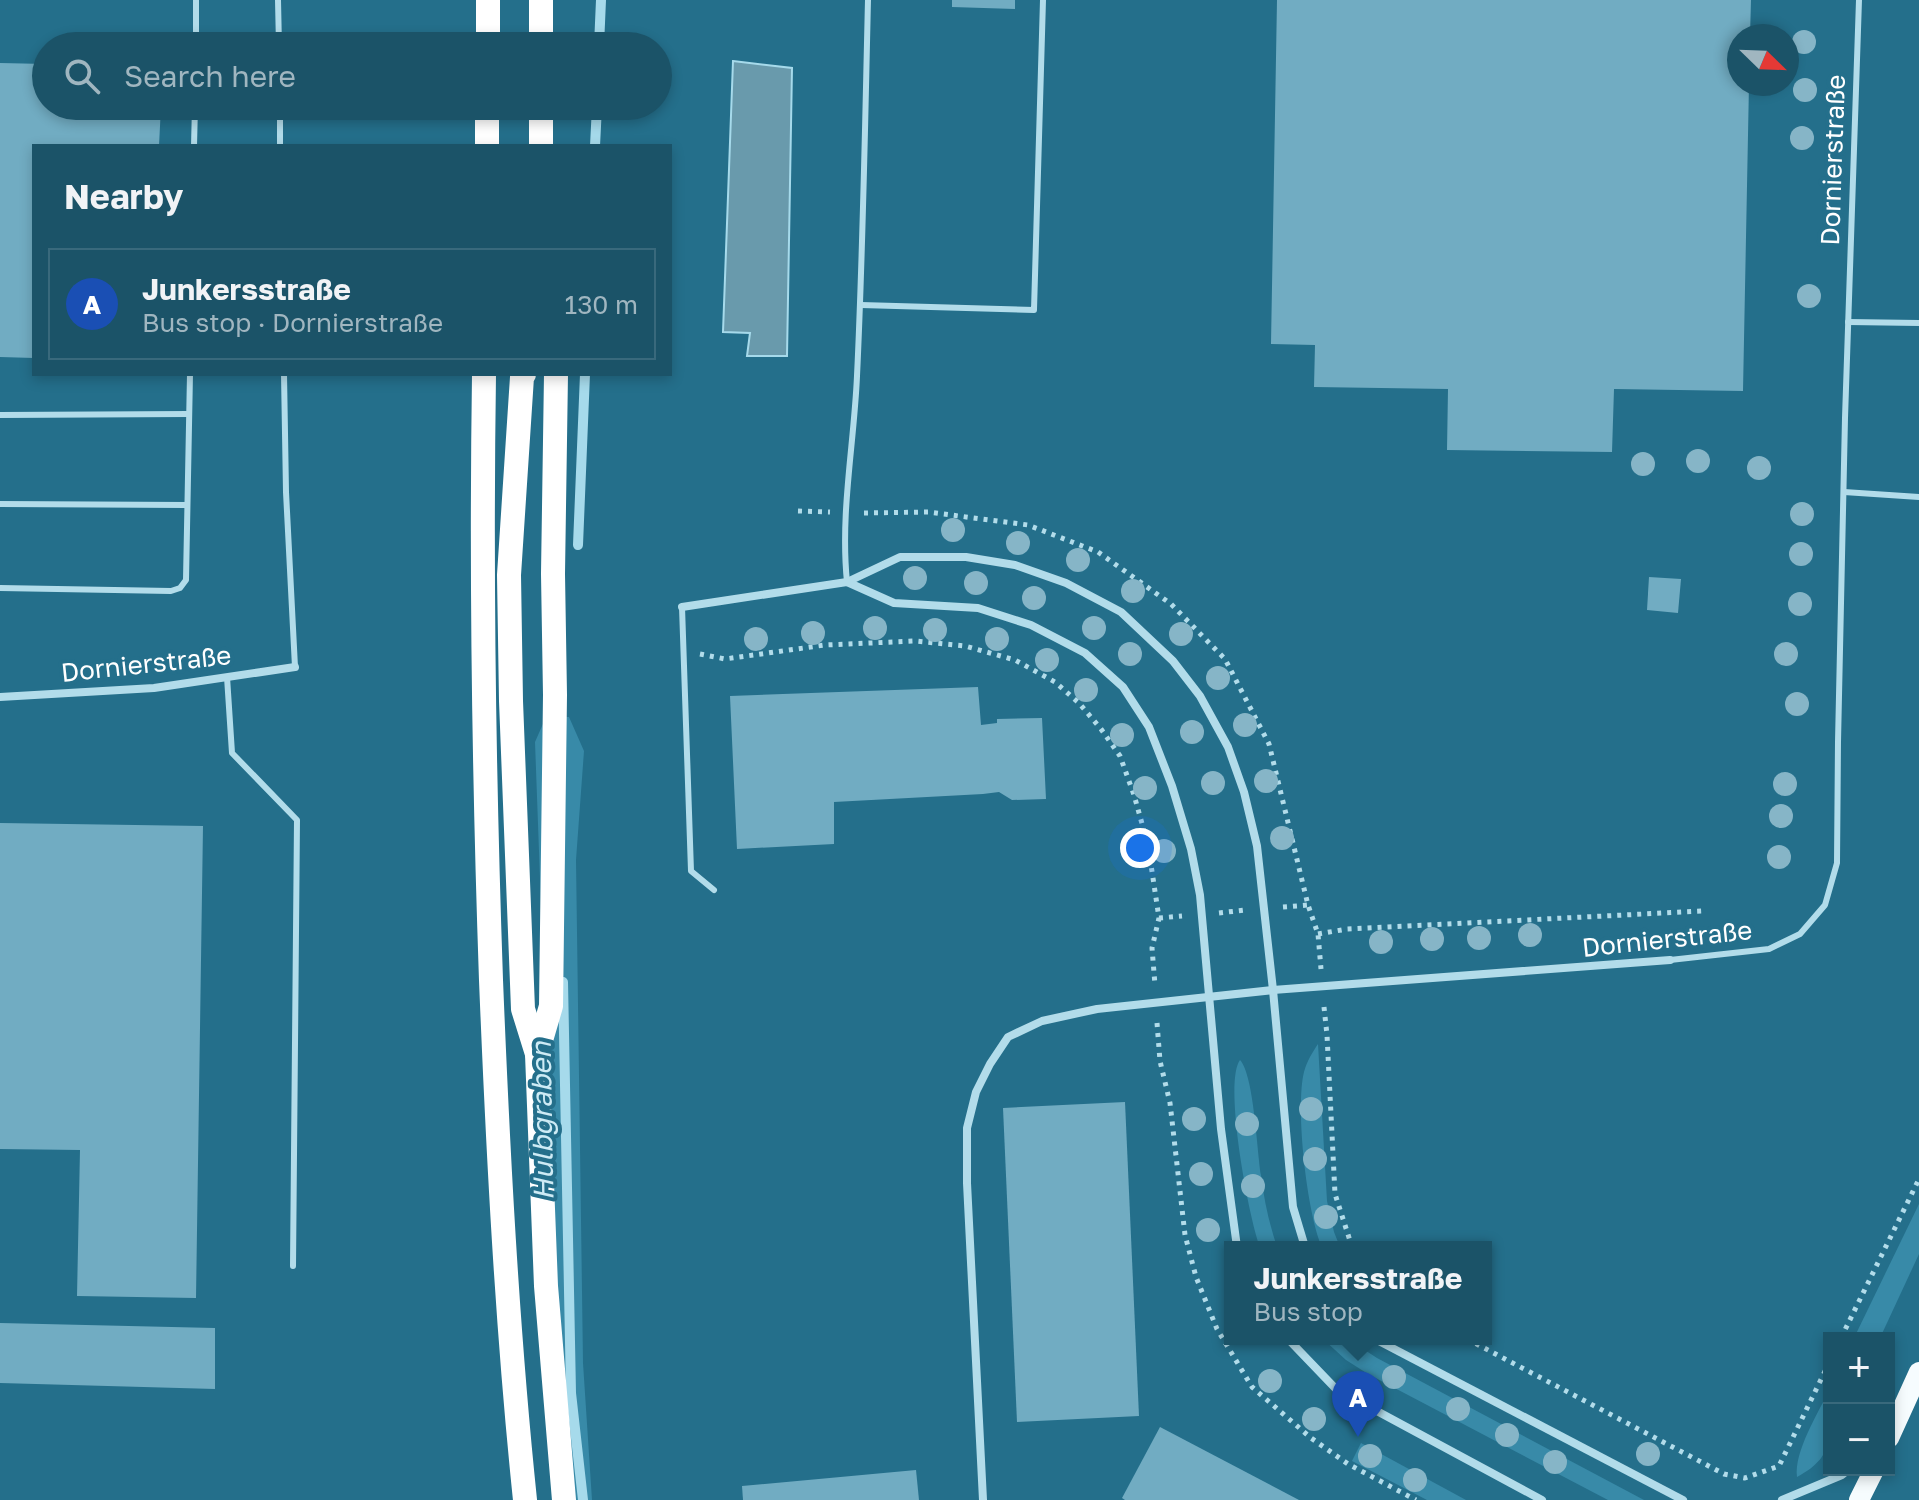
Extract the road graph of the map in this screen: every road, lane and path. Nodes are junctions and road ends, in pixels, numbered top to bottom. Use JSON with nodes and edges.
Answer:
{"nodes":[{"id":1,"x":196,"y":0,"type":"edge"},
{"id":2,"x":278,"y":0,"type":"edge"},
{"id":3,"x":488,"y":0,"type":"edge"},
{"id":4,"x":541,"y":0,"type":"edge"},
{"id":5,"x":868,"y":0,"type":"edge"},
{"id":6,"x":1043,"y":0,"type":"edge"},
{"id":7,"x":1859,"y":0,"type":"edge"},
{"id":8,"x":196,"y":32,"type":"edge"},
{"id":9,"x":279,"y":32,"type":"edge"},
{"id":10,"x":488,"y":32,"type":"edge"},
{"id":11,"x":541,"y":32,"type":"edge"},
{"id":12,"x":195,"y":120,"type":"edge"},
{"id":13,"x":280,"y":120,"type":"edge"},
{"id":14,"x":487,"y":120,"type":"edge"},
{"id":15,"x":541,"y":120,"type":"edge"},
{"id":16,"x":194,"y":144,"type":"edge"},
{"id":17,"x":280,"y":144,"type":"edge"},
{"id":18,"x":487,"y":144,"type":"edge"},
{"id":19,"x":541,"y":144,"type":"edge"},
{"id":20,"x":861,"y":305,"type":"junction"},
{"id":21,"x":1848,"y":322,"type":"junction"},
{"id":22,"x":1919,"y":323,"type":"edge"},
{"id":23,"x":190,"y":376,"type":"edge"},
{"id":24,"x":284,"y":376,"type":"edge"},
{"id":25,"x":484,"y":376,"type":"edge"},
{"id":26,"x":524,"y":376,"type":"edge"},
{"id":27,"x":556,"y":376,"type":"edge"},
{"id":28,"x":189,"y":414,"type":"junction"},
{"id":29,"x":0,"y":415,"type":"edge"},
{"id":30,"x":1844,"y":492,"type":"junction"},
{"id":31,"x":1919,"y":497,"type":"edge"},
{"id":32,"x":0,"y":504,"type":"edge"},
{"id":33,"x":187,"y":505,"type":"junction"},
{"id":34,"x":847,"y":582,"type":"junction"},
{"id":35,"x":0,"y":588,"type":"edge"},
{"id":36,"x":682,"y":607,"type":"joint"},
{"id":37,"x":684,"y":650,"type":"junction"},
{"id":38,"x":295,"y":667,"type":"joint"},
{"id":39,"x":227,"y":677,"type":"junction"},
{"id":40,"x":0,"y":697,"type":"edge"},
{"id":41,"x":714,"y":890,"type":"dead end"},
{"id":42,"x":1308,"y":905,"type":"dead end"},
{"id":43,"x":1265,"y":909,"type":"junction"},
{"id":44,"x":1703,"y":911,"type":"dead end"},
{"id":45,"x":1202,"y":914,"type":"junction"},
{"id":46,"x":1159,"y":918,"type":"junction"},
{"id":47,"x":1318,"y":934,"type":"dead end"},
{"id":48,"x":1670,"y":960,"type":"joint"},
{"id":49,"x":1273,"y":990,"type":"junction"},
{"id":50,"x":1209,"y":998,"type":"junction"},
{"id":51,"x":1156,"y":1003,"type":"junction"},
{"id":52,"x":537,"y":1054,"type":"junction"},
{"id":53,"x":1919,"y":1179,"type":"edge"},
{"id":54,"x":1236,"y":1241,"type":"edge"},
{"id":55,"x":1303,"y":1241,"type":"edge"},
{"id":56,"x":293,"y":1266,"type":"dead end"},
{"id":57,"x":1844,"y":1332,"type":"edge"},
{"id":58,"x":1224,"y":1341,"type":"edge"},
{"id":59,"x":1227,"y":1345,"type":"edge"},
{"id":60,"x":1294,"y":1345,"type":"edge"},
{"id":61,"x":1386,"y":1345,"type":"edge"},
{"id":62,"x":1478,"y":1345,"type":"edge"},
{"id":63,"x":1919,"y":1372,"type":"edge"},
{"id":64,"x":1823,"y":1375,"type":"edge"},
{"id":65,"x":1895,"y":1424,"type":"edge"},
{"id":66,"x":1840,"y":1476,"type":"edge"},
{"id":67,"x":1871,"y":1476,"type":"edge"},
{"id":68,"x":525,"y":1500,"type":"edge"},
{"id":69,"x":564,"y":1500,"type":"edge"},
{"id":70,"x":983,"y":1500,"type":"edge"},
{"id":71,"x":1416,"y":1500,"type":"edge"},
{"id":72,"x":1542,"y":1500,"type":"edge"},
{"id":73,"x":1683,"y":1500,"type":"edge"},
{"id":74,"x":1782,"y":1500,"type":"edge"},
{"id":75,"x":1859,"y":1500,"type":"edge"}],
"edges":[{"from":1,"to":8,"type":"lane"},
{"from":2,"to":9,"type":"lane"},
{"from":3,"to":10,"type":"highway"},
{"from":4,"to":11,"type":"highway"},
{"from":5,"to":20,"type":"lane"},
{"from":6,"to":20,"type":"lane"},
{"from":7,"to":21,"type":"lane","name":"Dornierstraße"},
{"from":12,"to":16,"type":"lane"},
{"from":13,"to":17,"type":"lane"},
{"from":14,"to":18,"type":"highway"},
{"from":15,"to":19,"type":"highway"},
{"from":20,"to":34,"type":"lane"},
{"from":21,"to":22,"type":"lane"},
{"from":21,"to":30,"type":"lane","name":"Dornierstraße"},
{"from":23,"to":28,"type":"lane"},
{"from":24,"to":38,"type":"lane"},
{"from":25,"to":68,"type":"highway"},
{"from":26,"to":52,"type":"highway"},
{"from":27,"to":52,"type":"highway"},
{"from":28,"to":29,"type":"lane"},
{"from":28,"to":33,"type":"lane"},
{"from":30,"to":31,"type":"lane"},
{"from":30,"to":48,"type":"lane","name":"Dornierstraße"},
{"from":32,"to":33,"type":"lane"},
{"from":33,"to":35,"type":"lane"},
{"from":34,"to":36,"type":"street"},
{"from":34,"to":43,"type":"street"},
{"from":34,"to":45,"type":"street"},
{"from":36,"to":37,"type":"lane"},
{"from":37,"to":41,"type":"lane"},
{"from":37,"to":46,"type":"path"},
{"from":38,"to":39,"type":"street","name":"Dornierstraße"},
{"from":39,"to":40,"type":"street","name":"Dornierstraße"},
{"from":39,"to":56,"type":"lane"},
{"from":42,"to":43,"type":"path"},
{"from":43,"to":45,"type":"path"},
{"from":43,"to":49,"type":"street"},
{"from":44,"to":47,"type":"path"},
{"from":45,"to":46,"type":"path"},
{"from":45,"to":50,"type":"street"},
{"from":46,"to":51,"type":"path"},
{"from":48,"to":49,"type":"street","name":"Dornierstraße"},
{"from":49,"to":50,"type":"street","name":"Dornierstraße"},
{"from":49,"to":55,"type":"street"},
{"from":50,"to":51,"type":"street","name":"Dornierstraße"},
{"from":50,"to":54,"type":"street"},
{"from":51,"to":58,"type":"path"},
{"from":51,"to":70,"type":"street","name":"Dornierstraße"},
{"from":52,"to":69,"type":"highway"},
{"from":53,"to":57,"type":"path"},
{"from":59,"to":71,"type":"path"},
{"from":60,"to":72,"type":"street"},
{"from":61,"to":73,"type":"street"},
{"from":62,"to":64,"type":"path"},
{"from":63,"to":65,"type":"main road"},
{"from":66,"to":74,"type":"street"},
{"from":67,"to":75,"type":"main road"}]}
